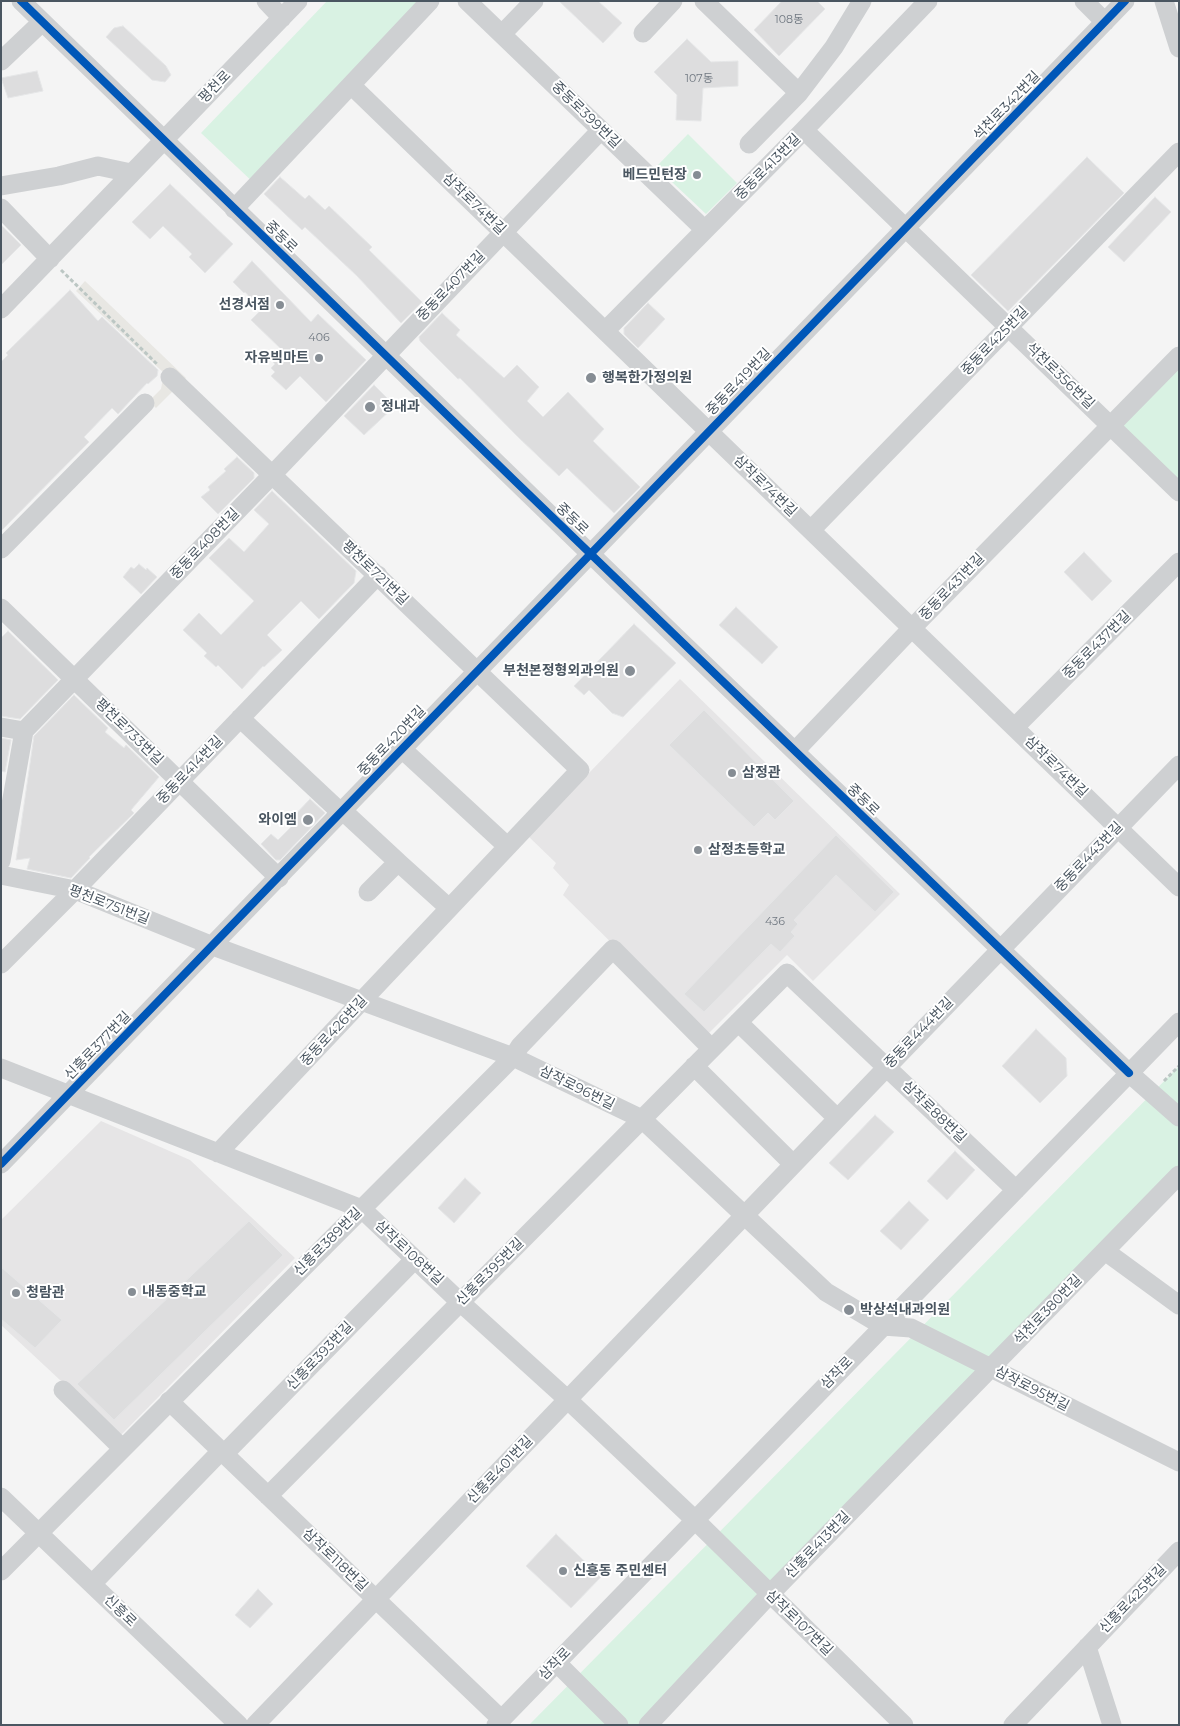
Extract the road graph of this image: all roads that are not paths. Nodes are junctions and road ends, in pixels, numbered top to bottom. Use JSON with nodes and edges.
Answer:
{"nodes":[{"id":1,"x":21,"y":1,"type":"edge"},
{"id":2,"x":266,"y":1,"type":"edge"},
{"id":3,"x":298,"y":1,"type":"edge"},
{"id":4,"x":430,"y":1,"type":"edge"},
{"id":5,"x":467,"y":1,"type":"edge"},
{"id":6,"x":534,"y":1,"type":"edge"},
{"id":7,"x":673,"y":1,"type":"edge"},
{"id":8,"x":704,"y":1,"type":"edge"},
{"id":9,"x":862,"y":1,"type":"edge"},
{"id":10,"x":928,"y":1,"type":"edge"},
{"id":11,"x":1084,"y":1,"type":"edge"},
{"id":12,"x":1126,"y":1,"type":"edge"},
{"id":13,"x":1164,"y":1,"type":"edge"},
{"id":14,"x":282,"y":18,"type":"junction"},
{"id":15,"x":42,"y":22,"type":"junction"},
{"id":16,"x":1105,"y":22,"type":"junction"},
{"id":17,"x":642,"y":33,"type":"dead end"},
{"id":18,"x":502,"y":34,"type":"junction"},
{"id":19,"x":1179,"y":48,"type":"edge"},
{"id":20,"x":1,"y":61,"type":"edge"},
{"id":21,"x":351,"y":85,"type":"junction"},
{"id":22,"x":799,"y":93,"type":"junction"},
{"id":23,"x":601,"y":130,"type":"junction"},
{"id":24,"x":804,"y":130,"type":"junction"},
{"id":25,"x":163,"y":140,"type":"junction"},
{"id":26,"x":749,"y":144,"type":"dead end"},
{"id":27,"x":1179,"y":152,"type":"edge"},
{"id":28,"x":131,"y":173,"type":"junction"},
{"id":29,"x":1,"y":186,"type":"edge"},
{"id":30,"x":1,"y":208,"type":"edge"},
{"id":31,"x":234,"y":209,"type":"junction"},
{"id":32,"x":906,"y":228,"type":"junction"},
{"id":33,"x":706,"y":230,"type":"junction"},
{"id":34,"x":503,"y":232,"type":"junction"},
{"id":35,"x":50,"y":259,"type":"junction"},
{"id":36,"x":1,"y":309,"type":"edge"},
{"id":37,"x":1009,"y":327,"type":"junction"},
{"id":38,"x":605,"y":331,"type":"junction"},
{"id":39,"x":385,"y":355,"type":"junction"},
{"id":40,"x":1179,"y":356,"type":"edge"},
{"id":41,"x":170,"y":377,"type":"road end"},
{"id":42,"x":145,"y":403,"type":"dead end"},
{"id":43,"x":1111,"y":425,"type":"junction"},
{"id":44,"x":709,"y":431,"type":"junction"},
{"id":45,"x":272,"y":475,"type":"junction"},
{"id":46,"x":1179,"y":492,"type":"edge"},
{"id":47,"x":811,"y":530,"type":"junction"},
{"id":48,"x":1,"y":549,"type":"edge"},
{"id":49,"x":590,"y":554,"type":"junction"},
{"id":50,"x":1179,"y":562,"type":"edge"},
{"id":51,"x":378,"y":575,"type":"junction"},
{"id":52,"x":1,"y":608,"type":"edge"},
{"id":53,"x":912,"y":628,"type":"junction"},
{"id":54,"x":478,"y":671,"type":"junction"},
{"id":55,"x":74,"y":679,"type":"junction"},
{"id":56,"x":240,"y":718,"type":"junction"},
{"id":57,"x":1,"y":727,"type":"edge"},
{"id":58,"x":1015,"y":728,"type":"junction"},
{"id":59,"x":24,"y":731,"type":"junction"},
{"id":60,"x":402,"y":749,"type":"junction"},
{"id":61,"x":795,"y":751,"type":"junction"},
{"id":62,"x":1179,"y":766,"type":"edge"},
{"id":63,"x":580,"y":770,"type":"joint"},
{"id":64,"x":179,"y":781,"type":"junction"},
{"id":65,"x":343,"y":811,"type":"junction"},
{"id":66,"x":1118,"y":828,"type":"junction"},
{"id":67,"x":508,"y":846,"type":"junction"},
{"id":68,"x":394,"y":858,"type":"junction"},
{"id":69,"x":1,"y":861,"type":"edge"},
{"id":70,"x":1,"y":875,"type":"edge"},
{"id":71,"x":279,"y":878,"type":"junction"},
{"id":72,"x":1179,"y":887,"type":"edge"},
{"id":73,"x":75,"y":890,"type":"junction"},
{"id":74,"x":368,"y":892,"type":"dead end"},
{"id":75,"x":449,"y":908,"type":"junction"},
{"id":76,"x":213,"y":946,"type":"junction"},
{"id":77,"x":1000,"y":949,"type":"junction"},
{"id":78,"x":1,"y":964,"type":"edge"},
{"id":79,"x":787,"y":973,"type":"joint"},
{"id":80,"x":362,"y":1001,"type":"junction"},
{"id":81,"x":738,"y":1022,"type":"junction"},
{"id":82,"x":1179,"y":1022,"type":"edge"},
{"id":83,"x":711,"y":1048,"type":"junction"},
{"id":84,"x":513,"y":1057,"type":"junction"},
{"id":85,"x":694,"y":1066,"type":"junction"},
{"id":86,"x":886,"y":1067,"type":"junction"},
{"id":87,"x":1,"y":1068,"type":"edge"},
{"id":88,"x":1129,"y":1073,"type":"junction"},
{"id":89,"x":68,"y":1094,"type":"junction"},
{"id":90,"x":1179,"y":1117,"type":"edge"},
{"id":91,"x":837,"y":1118,"type":"junction"},
{"id":92,"x":642,"y":1119,"type":"junction"},
{"id":93,"x":218,"y":1153,"type":"junction"},
{"id":94,"x":1,"y":1164,"type":"edge"},
{"id":95,"x":793,"y":1164,"type":"junction"},
{"id":96,"x":1179,"y":1175,"type":"edge"},
{"id":97,"x":1016,"y":1190,"type":"junction"},
{"id":98,"x":362,"y":1208,"type":"junction"},
{"id":99,"x":744,"y":1215,"type":"junction"},
{"id":100,"x":1105,"y":1251,"type":"junction"},
{"id":101,"x":415,"y":1259,"type":"junction"},
{"id":102,"x":460,"y":1302,"type":"junction"},
{"id":103,"x":1179,"y":1305,"type":"edge"},
{"id":104,"x":883,"y":1326,"type":"junction"},
{"id":105,"x":991,"y":1369,"type":"junction"},
{"id":106,"x":63,"y":1390,"type":"dead end"},
{"id":107,"x":567,"y":1399,"type":"junction"},
{"id":108,"x":169,"y":1401,"type":"junction"},
{"id":109,"x":122,"y":1448,"type":"junction"},
{"id":110,"x":223,"y":1452,"type":"junction"},
{"id":111,"x":1179,"y":1462,"type":"edge"},
{"id":112,"x":268,"y":1496,"type":"junction"},
{"id":113,"x":1,"y":1497,"type":"edge"},
{"id":114,"x":695,"y":1520,"type":"junction"},
{"id":115,"x":38,"y":1532,"type":"junction"},
{"id":116,"x":1179,"y":1551,"type":"edge"},
{"id":117,"x":1,"y":1571,"type":"edge"},
{"id":118,"x":92,"y":1584,"type":"junction"},
{"id":119,"x":770,"y":1594,"type":"junction"},
{"id":120,"x":376,"y":1599,"type":"junction"},
{"id":121,"x":1087,"y":1647,"type":"junction"},
{"id":122,"x":557,"y":1663,"type":"junction"},
{"id":123,"x":498,"y":1722,"type":"edge"},
{"id":124,"x":653,"y":1723,"type":"edge"},
{"id":125,"x":239,"y":1725,"type":"edge"},
{"id":126,"x":255,"y":1725,"type":"edge"},
{"id":127,"x":619,"y":1725,"type":"edge"},
{"id":128,"x":904,"y":1725,"type":"edge"},
{"id":129,"x":1013,"y":1725,"type":"edge"},
{"id":130,"x":1112,"y":1725,"type":"edge"}],
"edges":[{"from":1,"to":15,"type":"street","name":"중동로"},
{"from":2,"to":14,"type":"street"},
{"from":3,"to":14,"type":"street","name":"평천로"},
{"from":4,"to":21,"type":"street"},
{"from":5,"to":18,"type":"street","name":"중동로399번길"},
{"from":6,"to":18,"type":"street"},
{"from":7,"to":17,"type":"street"},
{"from":8,"to":22,"type":"street"},
{"from":9,"to":22,"type":"street"},
{"from":10,"to":24,"type":"street","name":"중동로413번길"},
{"from":11,"to":16,"type":"street"},
{"from":12,"to":16,"type":"street","name":"석천로342번길"},
{"from":13,"to":19,"type":"street"},
{"from":14,"to":25,"type":"street","name":"평천로"},
{"from":15,"to":20,"type":"street"},
{"from":15,"to":25,"type":"street","name":"중동로"},
{"from":16,"to":32,"type":"street","name":"석천로342번길"},
{"from":18,"to":23,"type":"street","name":"중동로399번길"},
{"from":21,"to":31,"type":"street"},
{"from":21,"to":34,"type":"street","name":"삼작로74번길"},
{"from":22,"to":26,"type":"street"},
{"from":23,"to":33,"type":"street","name":"중동로399번길"},
{"from":23,"to":34,"type":"street","name":"중동로407번길"},
{"from":24,"to":32,"type":"street"},
{"from":24,"to":33,"type":"street","name":"중동로413번길"},
{"from":25,"to":28,"type":"street","name":"평천로"},
{"from":25,"to":31,"type":"street","name":"중동로"},
{"from":27,"to":37,"type":"street","name":"중동로425번길"},
{"from":28,"to":29,"type":"street"},
{"from":28,"to":35,"type":"street","name":"평천로"},
{"from":30,"to":35,"type":"street"},
{"from":31,"to":39,"type":"street","name":"중동로"},
{"from":32,"to":37,"type":"street"},
{"from":32,"to":44,"type":"street","name":"중동로419번길"},
{"from":33,"to":38,"type":"street","name":"중동로413번길"},
{"from":34,"to":38,"type":"street","name":"삼작로74번길"},
{"from":34,"to":39,"type":"street","name":"중동로407번길"},
{"from":35,"to":36,"type":"street","name":"평천로"},
{"from":37,"to":43,"type":"street","name":"석천로356번길"},
{"from":37,"to":47,"type":"street","name":"중동로425번길"},
{"from":38,"to":44,"type":"street","name":"삼작로74번길"},
{"from":39,"to":45,"type":"street","name":"중동로408번길"},
{"from":39,"to":49,"type":"street","name":"중동로"},
{"from":40,"to":43,"type":"street"},
{"from":41,"to":45,"type":"street","name":"평천로721번길"},
{"from":42,"to":48,"type":"street"},
{"from":43,"to":46,"type":"street","name":"석천로356번길"},
{"from":43,"to":53,"type":"street","name":"중동로431번길"},
{"from":44,"to":47,"type":"street","name":"삼작로74번길"},
{"from":44,"to":49,"type":"street","name":"중동로419번길"},
{"from":45,"to":51,"type":"street","name":"평천로721번길"},
{"from":45,"to":55,"type":"street","name":"중동로408번길"},
{"from":47,"to":53,"type":"street","name":"삼작로74번길"},
{"from":49,"to":54,"type":"street","name":"중동로420번길"},
{"from":49,"to":61,"type":"street","name":"중동로"},
{"from":50,"to":58,"type":"street","name":"중동로437번길"},
{"from":51,"to":54,"type":"street","name":"평천로721번길"},
{"from":51,"to":56,"type":"street","name":"중동로414번길"},
{"from":52,"to":55,"type":"street","name":"평천로733번길"},
{"from":53,"to":58,"type":"street","name":"삼작로74번길"},
{"from":53,"to":61,"type":"street","name":"중동로431번길"},
{"from":54,"to":60,"type":"street","name":"중동로420번길"},
{"from":54,"to":63,"type":"street","name":"평천로721번길"},
{"from":55,"to":59,"type":"street","name":"중동로408번길"},
{"from":55,"to":64,"type":"street","name":"평천로733번길"},
{"from":56,"to":64,"type":"street","name":"중동로414번길"},
{"from":56,"to":65,"type":"street"},
{"from":57,"to":59,"type":"street"},
{"from":58,"to":66,"type":"street","name":"삼작로74번길"},
{"from":59,"to":69,"type":"street"},
{"from":60,"to":65,"type":"street","name":"중동로420번길"},
{"from":60,"to":67,"type":"street","name":"중동로420번길"},
{"from":61,"to":77,"type":"street","name":"중동로"},
{"from":62,"to":66,"type":"street","name":"중동로443번길"},
{"from":63,"to":67,"type":"street","name":"중동로426번길"},
{"from":64,"to":71,"type":"street","name":"평천로733번길"},
{"from":64,"to":73,"type":"street","name":"중동로414번길"},
{"from":65,"to":68,"type":"street"},
{"from":65,"to":71,"type":"street","name":"중동로420번길"},
{"from":66,"to":72,"type":"street","name":"삼작로74번길"},
{"from":66,"to":77,"type":"street","name":"중동로443번길"},
{"from":67,"to":75,"type":"street","name":"중동로426번길"},
{"from":68,"to":74,"type":"street"},
{"from":68,"to":75,"type":"street"},
{"from":70,"to":73,"type":"street","name":"평천로751번길"},
{"from":71,"to":76,"type":"street","name":"중동로420번길"},
{"from":73,"to":76,"type":"street","name":"평천로751번길"},
{"from":73,"to":78,"type":"street","name":"중동로414번길"},
{"from":75,"to":80,"type":"street","name":"중동로426번길"},
{"from":76,"to":80,"type":"street","name":"삼작로96번길"},
{"from":76,"to":89,"type":"street","name":"신흥로377번길"},
{"from":77,"to":86,"type":"street","name":"중동로444번길"},
{"from":77,"to":88,"type":"street","name":"중동로"},
{"from":79,"to":81,"type":"street","name":"신흥로395번길"},
{"from":79,"to":86,"type":"street","name":"삼작로88번길"},
{"from":80,"to":84,"type":"street","name":"삼작로96번길"},
{"from":80,"to":93,"type":"street","name":"중동로426번길"},
{"from":81,"to":83,"type":"street","name":"신흥로395번길"},
{"from":81,"to":91,"type":"street"},
{"from":82,"to":88,"type":"street","name":"삼작로"},
{"from":83,"to":84,"type":"street","name":"신흥로389번길"},
{"from":83,"to":85,"type":"street","name":"신흥로395번길"},
{"from":84,"to":92,"type":"street","name":"삼작로96번길"},
{"from":84,"to":98,"type":"street","name":"신흥로389번길"},
{"from":85,"to":92,"type":"street","name":"신흥로395번길"},
{"from":85,"to":95,"type":"street"},
{"from":86,"to":91,"type":"street","name":"중동로444번길"},
{"from":86,"to":97,"type":"street","name":"삼작로88번길"},
{"from":87,"to":89,"type":"street","name":"삼작로108번길"},
{"from":88,"to":90,"type":"street","name":"중동로"},
{"from":88,"to":97,"type":"street","name":"삼작로"},
{"from":89,"to":93,"type":"street","name":"삼작로108번길"},
{"from":89,"to":94,"type":"street","name":"신흥로377번길"},
{"from":91,"to":95,"type":"street","name":"중동로444번길"},
{"from":92,"to":99,"type":"street","name":"삼작로96번길"},
{"from":92,"to":102,"type":"street","name":"신흥로395번길"},
{"from":93,"to":98,"type":"street","name":"삼작로108번길"},
{"from":95,"to":99,"type":"street","name":"중동로444번길"},
{"from":96,"to":100,"type":"street","name":"석천로380번길"},
{"from":97,"to":104,"type":"street","name":"삼작로"},
{"from":98,"to":101,"type":"street","name":"삼작로108번길"},
{"from":98,"to":108,"type":"street","name":"신흥로389번길"},
{"from":99,"to":104,"type":"street","name":"삼작로96번길"},
{"from":99,"to":107,"type":"street","name":"신흥로401번길"},
{"from":100,"to":103,"type":"street"},
{"from":100,"to":105,"type":"street","name":"석천로380번길"},
{"from":101,"to":102,"type":"street","name":"삼작로108번길"},
{"from":101,"to":110,"type":"street","name":"신흥로393번길"},
{"from":102,"to":107,"type":"street","name":"삼작로108번길"},
{"from":102,"to":112,"type":"street","name":"신흥로395번길"},
{"from":104,"to":105,"type":"street","name":"삼작로95번길"},
{"from":104,"to":114,"type":"street","name":"삼작로"},
{"from":105,"to":111,"type":"street","name":"삼작로95번길"},
{"from":105,"to":119,"type":"street","name":"신흥로413번길"},
{"from":106,"to":109,"type":"street"},
{"from":107,"to":114,"type":"street","name":"삼작로108번길"},
{"from":107,"to":120,"type":"street","name":"신흥로401번길"},
{"from":108,"to":109,"type":"street","name":"신흥로389번길"},
{"from":108,"to":110,"type":"street","name":"삼작로118번길"},
{"from":109,"to":115,"type":"street","name":"신흥로389번길"},
{"from":110,"to":112,"type":"street","name":"삼작로118번길"},
{"from":110,"to":118,"type":"street","name":"신흥로393번길"},
{"from":112,"to":120,"type":"street","name":"삼작로118번길"},
{"from":113,"to":115,"type":"street","name":"신흥로"},
{"from":114,"to":119,"type":"street","name":"삼작로107번길"},
{"from":114,"to":122,"type":"street","name":"삼작로"},
{"from":115,"to":117,"type":"street","name":"신흥로389번길"},
{"from":115,"to":118,"type":"street","name":"신흥로"},
{"from":116,"to":121,"type":"street","name":"신흥로425번길"},
{"from":118,"to":125,"type":"street","name":"신흥로"},
{"from":119,"to":124,"type":"street","name":"신흥로413번길"},
{"from":119,"to":128,"type":"street","name":"삼작로107번길"},
{"from":120,"to":123,"type":"street","name":"삼작로118번길"},
{"from":120,"to":126,"type":"street","name":"신흥로401번길"},
{"from":121,"to":129,"type":"street","name":"신흥로425번길"},
{"from":121,"to":130,"type":"street"},
{"from":122,"to":123,"type":"street","name":"삼작로"},
{"from":122,"to":127,"type":"street"}]}
